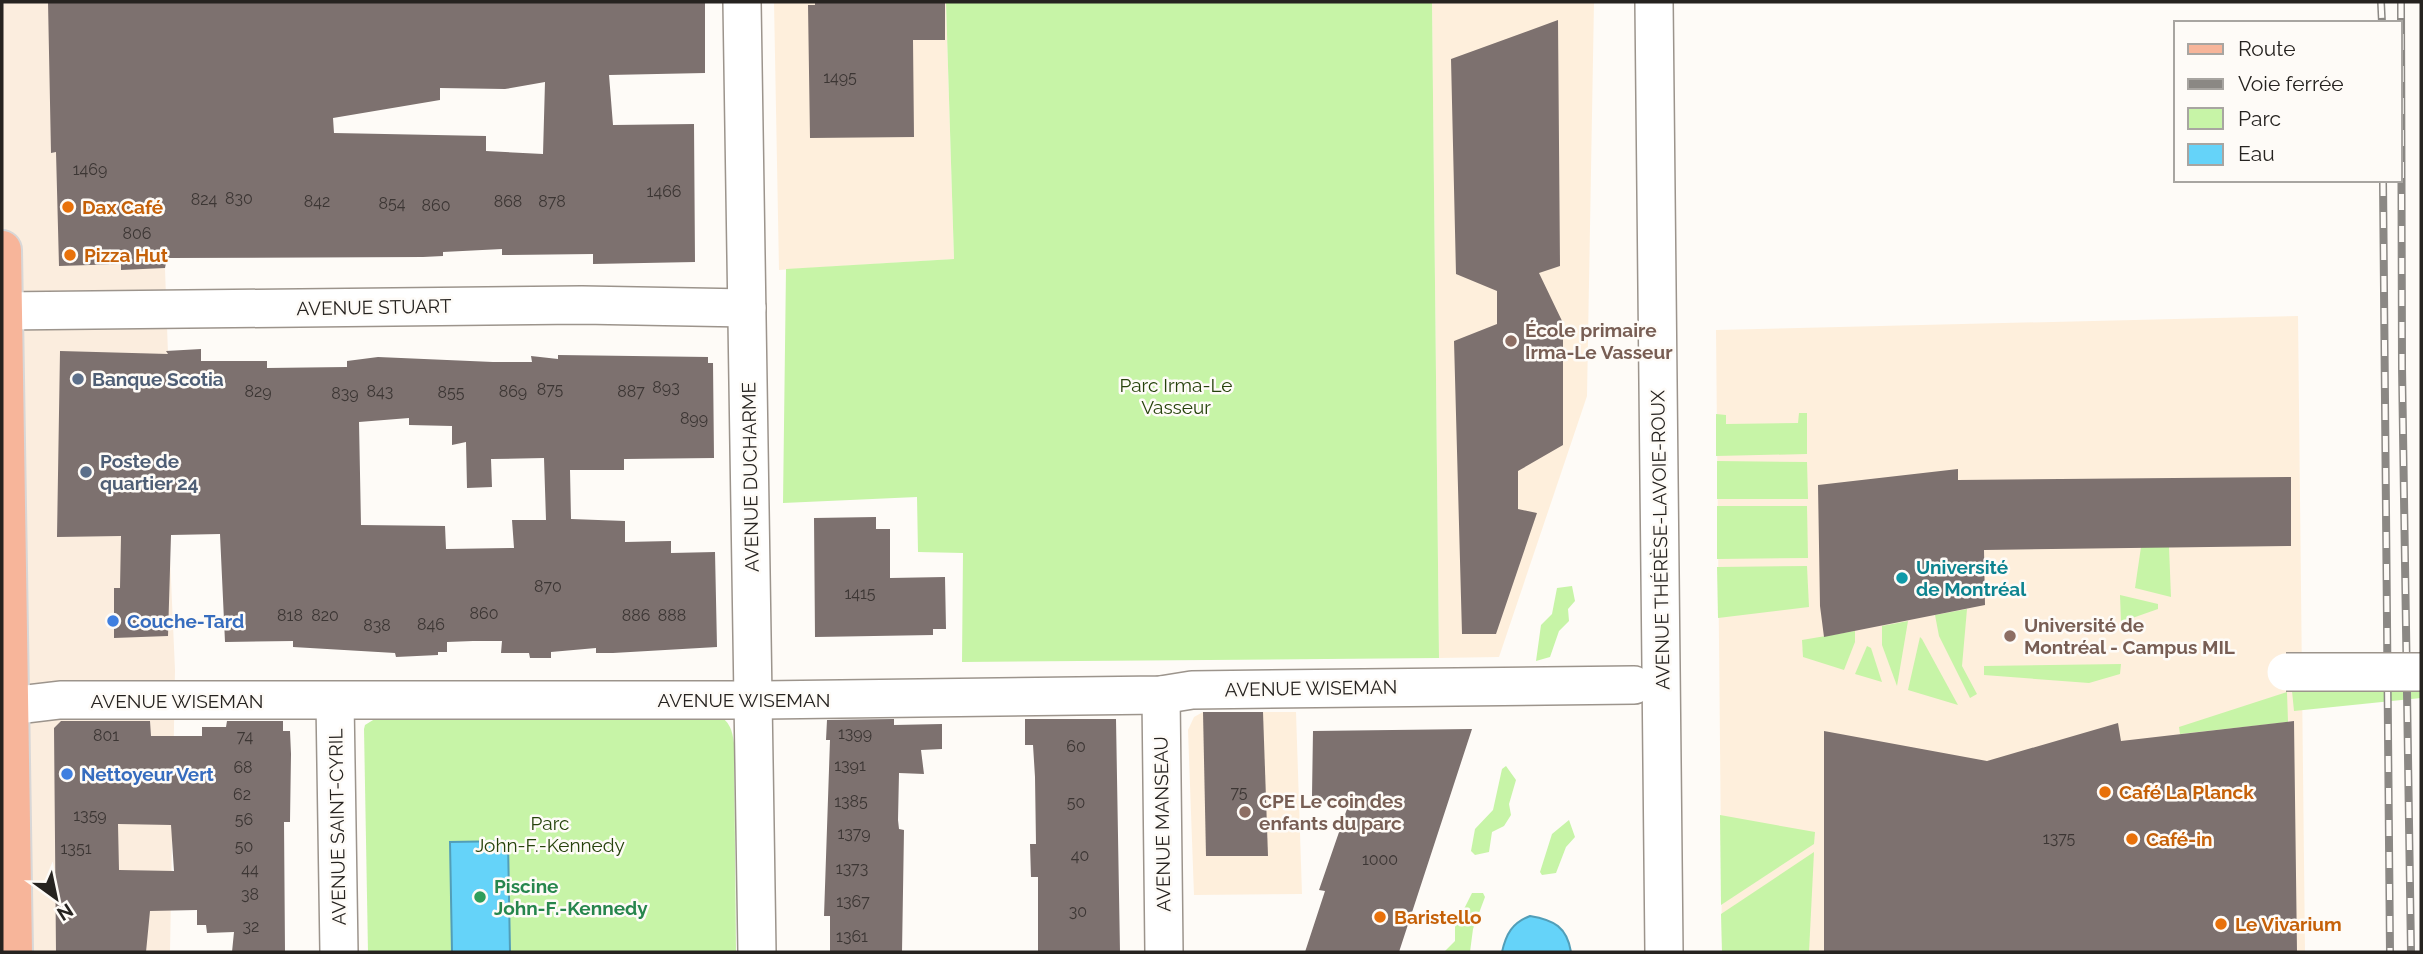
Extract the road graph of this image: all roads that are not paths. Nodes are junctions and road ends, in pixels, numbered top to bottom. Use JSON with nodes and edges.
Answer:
{"nodes":[{"id":1,"x":742,"y":2,"type":"edge"},
{"id":2,"x":1654,"y":2,"type":"edge"},
{"id":3,"x":2,"y":250,"type":"edge"},
{"id":4,"x":747,"y":308,"type":"junction"},
{"id":5,"x":2,"y":311,"type":"edge"},
{"id":6,"x":2286,"y":671,"type":"dead end"},
{"id":7,"x":2421,"y":672,"type":"edge"},
{"id":8,"x":1634,"y":685,"type":"dead end"},
{"id":9,"x":1161,"y":695,"type":"junction"},
{"id":10,"x":753,"y":700,"type":"junction"},
{"id":11,"x":335,"y":701,"type":"junction"},
{"id":12,"x":5,"y":706,"type":"edge"},
{"id":13,"x":13,"y":952,"type":"edge"},
{"id":14,"x":339,"y":952,"type":"edge"},
{"id":15,"x":757,"y":952,"type":"edge"},
{"id":16,"x":1164,"y":952,"type":"edge"},
{"id":17,"x":1664,"y":952,"type":"edge"}],
"edges":[{"from":1,"to":4,"type":"street","name":"AVENUE DUCHARME"},
{"from":2,"to":17,"type":"street","name":"AVENUE THÉRÈSE-LAVOIE-ROUX"},
{"from":3,"to":5,"type":"main road"},
{"from":4,"to":5,"type":"street","name":"AVENUE STUART"},
{"from":4,"to":10,"type":"street","name":"AVENUE DUCHARME"},
{"from":5,"to":12,"type":"main road"},
{"from":6,"to":7,"type":"street","bridge":true},
{"from":8,"to":9,"type":"street","name":"AVENUE WISEMAN"},
{"from":9,"to":10,"type":"street","name":"AVENUE WISEMAN"},
{"from":9,"to":16,"type":"street","name":"AVENUE MANSEAU"},
{"from":10,"to":11,"type":"street","name":"AVENUE WISEMAN"},
{"from":10,"to":15,"type":"street","name":"AVENUE DUCHARME"},
{"from":11,"to":12,"type":"street","name":"AVENUE WISEMAN"},
{"from":11,"to":14,"type":"street","name":"AVENUE SAINT-CYRIL"},
{"from":12,"to":13,"type":"main road"}]}
